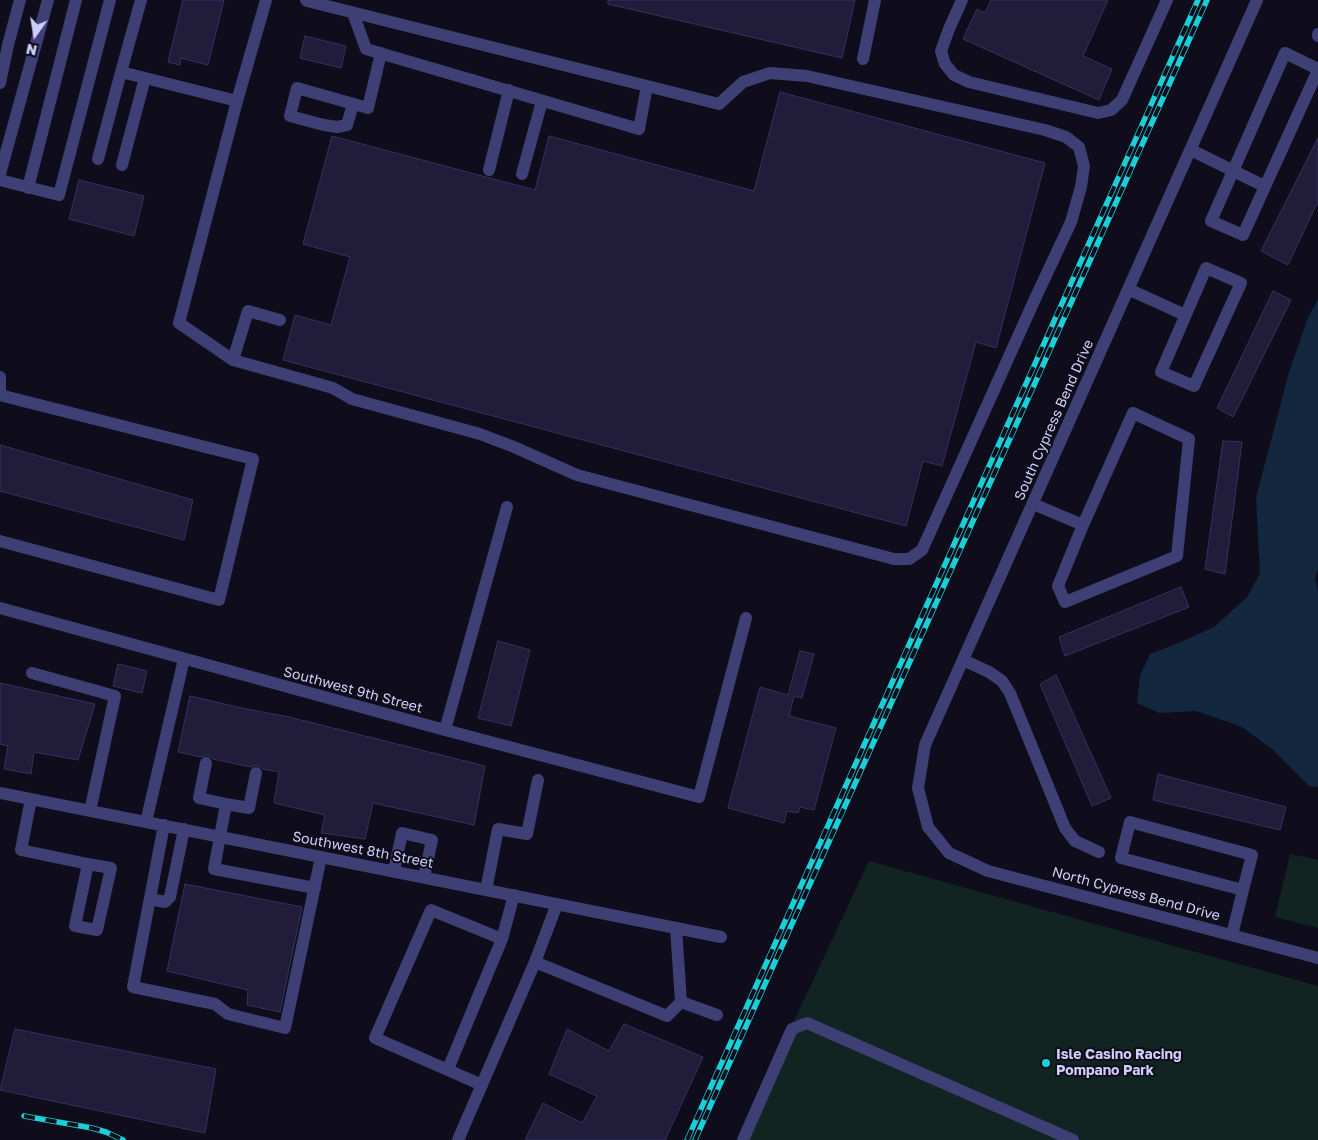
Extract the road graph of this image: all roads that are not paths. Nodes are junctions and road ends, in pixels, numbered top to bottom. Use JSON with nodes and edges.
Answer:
{"nodes":[{"id":1,"x":20,"y":0,"type":"edge"},
{"id":2,"x":48,"y":0,"type":"edge"},
{"id":3,"x":76,"y":0,"type":"edge"},
{"id":4,"x":110,"y":0,"type":"edge"},
{"id":5,"x":141,"y":0,"type":"edge"},
{"id":6,"x":266,"y":0,"type":"edge"},
{"id":7,"x":306,"y":0,"type":"edge"},
{"id":8,"x":875,"y":0,"type":"edge"},
{"id":9,"x":962,"y":0,"type":"edge"},
{"id":10,"x":1167,"y":0,"type":"edge"},
{"id":11,"x":1257,"y":0,"type":"edge"},
{"id":12,"x":354,"y":13,"type":"junction"},
{"id":13,"x":381,"y":53,"type":"junction"},
{"id":14,"x":863,"y":59,"type":"dead end"},
{"id":15,"x":1318,"y":70,"type":"edge"},
{"id":16,"x":121,"y":72,"type":"junction"},
{"id":17,"x":145,"y":78,"type":"junction"},
{"id":18,"x":0,"y":83,"type":"edge"},
{"id":19,"x":648,"y":86,"type":"junction"},
{"id":20,"x":509,"y":90,"type":"junction"},
{"id":21,"x":237,"y":101,"type":"junction"},
{"id":22,"x":542,"y":101,"type":"junction"},
{"id":23,"x":353,"y":104,"type":"junction"},
{"id":24,"x":1190,"y":150,"type":"junction"},
{"id":25,"x":98,"y":159,"type":"dead end"},
{"id":26,"x":122,"y":165,"type":"dead end"},
{"id":27,"x":489,"y":170,"type":"dead end"},
{"id":28,"x":1233,"y":170,"type":"junction"},
{"id":29,"x":0,"y":174,"type":"edge"},
{"id":30,"x":522,"y":174,"type":"dead end"},
{"id":31,"x":0,"y":180,"type":"edge"},
{"id":32,"x":1264,"y":186,"type":"junction"},
{"id":33,"x":28,"y":188,"type":"junction"},
{"id":34,"x":1128,"y":289,"type":"junction"},
{"id":35,"x":1185,"y":315,"type":"junction"},
{"id":36,"x":280,"y":320,"type":"dead end"},
{"id":37,"x":233,"y":360,"type":"junction"},
{"id":38,"x":0,"y":377,"type":"edge"},
{"id":39,"x":1033,"y":504,"type":"junction"},
{"id":40,"x":507,"y":506,"type":"dead end"},
{"id":41,"x":1082,"y":525,"type":"junction"},
{"id":42,"x":0,"y":541,"type":"edge"},
{"id":43,"x":0,"y":608,"type":"edge"},
{"id":44,"x":746,"y":618,"type":"dead end"},
{"id":45,"x":184,"y":659,"type":"junction"},
{"id":46,"x":963,"y":660,"type":"junction"},
{"id":47,"x":32,"y":673,"type":"dead end"},
{"id":48,"x":445,"y":730,"type":"junction"},
{"id":49,"x":206,"y":763,"type":"dead end"},
{"id":50,"x":256,"y":773,"type":"dead end"},
{"id":51,"x":538,"y":780,"type":"dead end"},
{"id":52,"x":0,"y":793,"type":"edge"},
{"id":53,"x":31,"y":799,"type":"junction"},
{"id":54,"x":226,"y":804,"type":"junction"},
{"id":55,"x":90,"y":811,"type":"junction"},
{"id":56,"x":146,"y":822,"type":"junction"},
{"id":57,"x":164,"y":825,"type":"junction"},
{"id":58,"x":184,"y":830,"type":"junction"},
{"id":59,"x":220,"y":837,"type":"junction"},
{"id":60,"x":1099,"y":852,"type":"dead end"},
{"id":61,"x":950,"y":853,"type":"joint"},
{"id":62,"x":322,"y":857,"type":"junction"},
{"id":63,"x":88,"y":864,"type":"junction"},
{"id":64,"x":394,"y":871,"type":"junction"},
{"id":65,"x":424,"y":877,"type":"junction"},
{"id":66,"x":314,"y":888,"type":"junction"},
{"id":67,"x":486,"y":890,"type":"junction"},
{"id":68,"x":1244,"y":890,"type":"junction"},
{"id":69,"x":514,"y":895,"type":"junction"},
{"id":70,"x":150,"y":899,"type":"junction"},
{"id":71,"x":558,"y":904,"type":"junction"},
{"id":72,"x":676,"y":928,"type":"junction"},
{"id":73,"x":1232,"y":935,"type":"junction"},
{"id":74,"x":721,"y":937,"type":"dead end"},
{"id":75,"x":502,"y":940,"type":"junction"},
{"id":76,"x":1318,"y":958,"type":"edge"},
{"id":77,"x":535,"y":962,"type":"junction"},
{"id":78,"x":681,"y":1002,"type":"junction"},
{"id":79,"x":717,"y":1015,"type":"dead end"},
{"id":80,"x":448,"y":1070,"type":"junction"},
{"id":81,"x":482,"y":1085,"type":"junction"},
{"id":82,"x":458,"y":1140,"type":"edge"},
{"id":83,"x":743,"y":1140,"type":"edge"},
{"id":84,"x":1073,"y":1140,"type":"edge"}],
"edges":[{"from":1,"to":18,"type":"street"},
{"from":2,"to":29,"type":"street"},
{"from":3,"to":33,"type":"street"},
{"from":4,"to":33,"type":"street"},
{"from":5,"to":16,"type":"street"},
{"from":6,"to":21,"type":"street"},
{"from":7,"to":12,"type":"street"},
{"from":8,"to":14,"type":"street"},
{"from":9,"to":10,"type":"street"},
{"from":11,"to":24,"type":"street","name":"South Cypress Bend Drive"},
{"from":12,"to":13,"type":"street"},
{"from":12,"to":19,"type":"street"},
{"from":13,"to":20,"type":"street"},
{"from":13,"to":23,"type":"street"},
{"from":15,"to":28,"type":"street"},
{"from":15,"to":32,"type":"street"},
{"from":16,"to":17,"type":"street"},
{"from":16,"to":25,"type":"street"},
{"from":17,"to":21,"type":"street"},
{"from":17,"to":26,"type":"street"},
{"from":19,"to":22,"type":"street"},
{"from":19,"to":37,"type":"street"},
{"from":20,"to":22,"type":"street"},
{"from":20,"to":27,"type":"street"},
{"from":21,"to":37,"type":"street"},
{"from":22,"to":30,"type":"street"},
{"from":23,"to":23,"type":"street"},
{"from":24,"to":28,"type":"street"},
{"from":24,"to":34,"type":"street","name":"South Cypress Bend Drive"},
{"from":28,"to":32,"type":"street"},
{"from":28,"to":32,"type":"street"},
{"from":31,"to":33,"type":"street"},
{"from":34,"to":35,"type":"street"},
{"from":34,"to":39,"type":"street","name":"South Cypress Bend Drive"},
{"from":35,"to":35,"type":"street"},
{"from":36,"to":37,"type":"street"},
{"from":38,"to":42,"type":"street"},
{"from":39,"to":41,"type":"street"},
{"from":39,"to":46,"type":"street","name":"South Cypress Bend Drive"},
{"from":40,"to":48,"type":"street"},
{"from":41,"to":41,"type":"street"},
{"from":43,"to":45,"type":"street","name":"Southwest 9th Street"},
{"from":44,"to":48,"type":"street","name":"Southwest 9th Street"},
{"from":45,"to":48,"type":"street","name":"Southwest 9th Street"},
{"from":45,"to":56,"type":"street"},
{"from":46,"to":60,"type":"street"},
{"from":46,"to":61,"type":"street","name":"South Cypress Bend Drive"},
{"from":47,"to":55,"type":"street"},
{"from":49,"to":54,"type":"street"},
{"from":50,"to":54,"type":"street"},
{"from":51,"to":67,"type":"street"},
{"from":52,"to":53,"type":"street","name":"Southwest 8th Street"},
{"from":53,"to":55,"type":"street","name":"Southwest 8th Street"},
{"from":53,"to":63,"type":"street"},
{"from":54,"to":59,"type":"street"},
{"from":55,"to":56,"type":"street","name":"Southwest 8th Street"},
{"from":56,"to":57,"type":"street","name":"Southwest 8th Street"},
{"from":57,"to":58,"type":"street","name":"Southwest 8th Street"},
{"from":57,"to":70,"type":"street"},
{"from":58,"to":59,"type":"street","name":"Southwest 8th Street"},
{"from":58,"to":70,"type":"street"},
{"from":59,"to":62,"type":"street","name":"Southwest 8th Street"},
{"from":59,"to":66,"type":"street"},
{"from":61,"to":73,"type":"street","name":"North Cypress Bend Drive"},
{"from":62,"to":64,"type":"street","name":"Southwest 8th Street"},
{"from":62,"to":66,"type":"street"},
{"from":63,"to":63,"type":"street"},
{"from":64,"to":65,"type":"street","name":"Southwest 8th Street"},
{"from":64,"to":65,"type":"street"},
{"from":65,"to":67,"type":"street","name":"Southwest 8th Street"},
{"from":66,"to":70,"type":"street"},
{"from":67,"to":69,"type":"street","name":"Southwest 8th Street"},
{"from":68,"to":68,"type":"street"},
{"from":68,"to":73,"type":"street"},
{"from":69,"to":71,"type":"street","name":"Southwest 8th Street"},
{"from":69,"to":75,"type":"street"},
{"from":71,"to":72,"type":"street","name":"Southwest 8th Street"},
{"from":71,"to":77,"type":"street"},
{"from":72,"to":74,"type":"street","name":"Southwest 8th Street"},
{"from":72,"to":78,"type":"street"},
{"from":73,"to":76,"type":"street","name":"North Cypress Bend Drive"},
{"from":75,"to":80,"type":"street"},
{"from":75,"to":80,"type":"street"},
{"from":77,"to":78,"type":"street"},
{"from":77,"to":81,"type":"street"},
{"from":78,"to":79,"type":"street"},
{"from":80,"to":81,"type":"street"},
{"from":81,"to":82,"type":"street"},
{"from":83,"to":84,"type":"street"}]}
